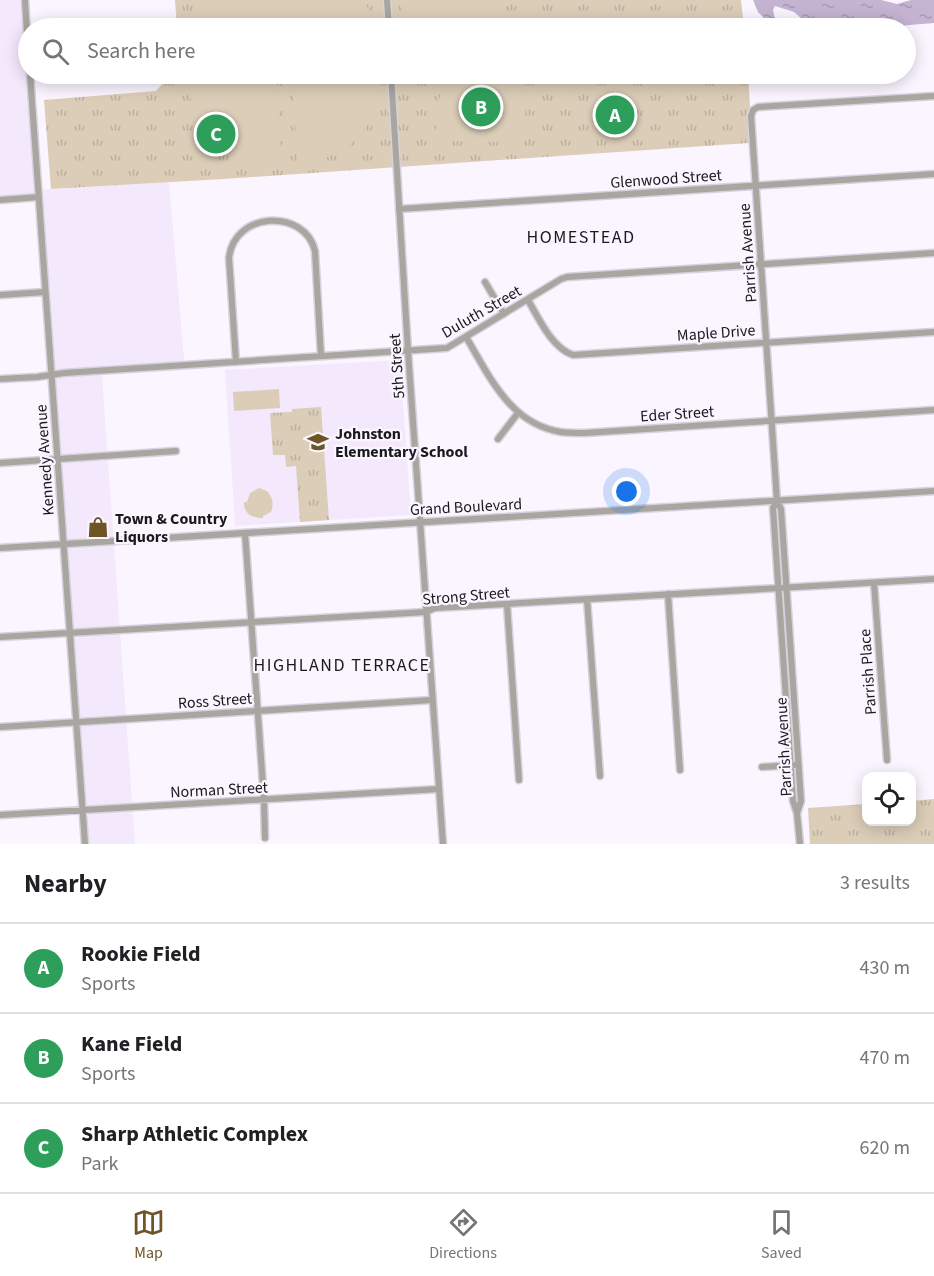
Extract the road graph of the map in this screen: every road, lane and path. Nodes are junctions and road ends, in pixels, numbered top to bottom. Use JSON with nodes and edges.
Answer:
{"nodes":[{"id":1,"x":25,"y":0,"type":"edge"},
{"id":2,"x":387,"y":0,"type":"edge"},
{"id":3,"x":26,"y":18,"type":"edge"},
{"id":4,"x":388,"y":18,"type":"edge"},
{"id":5,"x":31,"y":84,"type":"edge"},
{"id":6,"x":392,"y":84,"type":"edge"},
{"id":7,"x":934,"y":96,"type":"edge"},
{"id":8,"x":934,"y":174,"type":"edge"},
{"id":9,"x":755,"y":185,"type":"junction"},
{"id":10,"x":39,"y":197,"type":"junction"},
{"id":11,"x":0,"y":200,"type":"edge"},
{"id":12,"x":399,"y":209,"type":"junction"},
{"id":13,"x":934,"y":253,"type":"edge"},
{"id":14,"x":761,"y":264,"type":"junction"},
{"id":15,"x":485,"y":282,"type":"dead end"},
{"id":16,"x":45,"y":292,"type":"junction"},
{"id":17,"x":0,"y":295,"type":"edge"},
{"id":18,"x":528,"y":300,"type":"junction"},
{"id":19,"x":504,"y":314,"type":"junction"},
{"id":20,"x":934,"y":332,"type":"edge"},
{"id":21,"x":466,"y":337,"type":"junction"},
{"id":22,"x":766,"y":342,"type":"junction"},
{"id":23,"x":408,"y":351,"type":"junction"},
{"id":24,"x":321,"y":356,"type":"junction"},
{"id":25,"x":236,"y":362,"type":"junction"},
{"id":26,"x":51,"y":375,"type":"junction"},
{"id":27,"x":0,"y":380,"type":"edge"},
{"id":28,"x":934,"y":410,"type":"edge"},
{"id":29,"x":518,"y":413,"type":"junction"},
{"id":30,"x":771,"y":421,"type":"junction"},
{"id":31,"x":498,"y":439,"type":"dead end"},
{"id":32,"x":176,"y":451,"type":"dead end"},
{"id":33,"x":57,"y":459,"type":"junction"},
{"id":34,"x":0,"y":463,"type":"edge"},
{"id":35,"x":934,"y":491,"type":"edge"},
{"id":36,"x":777,"y":501,"type":"junction"},
{"id":37,"x":421,"y":522,"type":"junction"},
{"id":38,"x":245,"y":533,"type":"junction"},
{"id":39,"x":63,"y":545,"type":"junction"},
{"id":40,"x":0,"y":548,"type":"edge"},
{"id":41,"x":934,"y":579,"type":"edge"},
{"id":42,"x":874,"y":582,"type":"junction"},
{"id":43,"x":779,"y":587,"type":"junction"},
{"id":44,"x":786,"y":588,"type":"junction"},
{"id":45,"x":668,"y":594,"type":"junction"},
{"id":46,"x":587,"y":599,"type":"junction"},
{"id":47,"x":507,"y":604,"type":"junction"},
{"id":48,"x":426,"y":612,"type":"junction"},
{"id":49,"x":252,"y":622,"type":"junction"},
{"id":50,"x":69,"y":633,"type":"junction"},
{"id":51,"x":0,"y":638,"type":"edge"},
{"id":52,"x":432,"y":700,"type":"junction"},
{"id":53,"x":258,"y":711,"type":"junction"},
{"id":54,"x":75,"y":722,"type":"junction"},
{"id":55,"x":0,"y":727,"type":"edge"},
{"id":56,"x":887,"y":760,"type":"dead end"},
{"id":57,"x":790,"y":765,"type":"junction"},
{"id":58,"x":799,"y":765,"type":"junction"},
{"id":59,"x":762,"y":766,"type":"dead end"},
{"id":60,"x":680,"y":770,"type":"dead end"},
{"id":61,"x":600,"y":776,"type":"dead end"},
{"id":62,"x":519,"y":780,"type":"dead end"},
{"id":63,"x":439,"y":789,"type":"junction"},
{"id":64,"x":264,"y":800,"type":"junction"},
{"id":65,"x":82,"y":810,"type":"junction"},
{"id":66,"x":797,"y":813,"type":"junction"},
{"id":67,"x":0,"y":815,"type":"edge"},
{"id":68,"x":265,"y":838,"type":"dead end"},
{"id":69,"x":85,"y":844,"type":"edge"},
{"id":70,"x":442,"y":844,"type":"edge"},
{"id":71,"x":800,"y":844,"type":"edge"}],
"edges":[{"from":1,"to":3,"type":"street"},
{"from":2,"to":4,"type":"street"},
{"from":5,"to":10,"type":"street","name":"Kennedy Avenue"},
{"from":6,"to":12,"type":"street","name":"5th Street"},
{"from":7,"to":9,"type":"street","name":"Parrish Avenue"},
{"from":8,"to":9,"type":"street","name":"Glenwood Street"},
{"from":9,"to":12,"type":"street","name":"Glenwood Street"},
{"from":9,"to":14,"type":"street","name":"Parrish Avenue"},
{"from":10,"to":11,"type":"street"},
{"from":10,"to":16,"type":"street","name":"Kennedy Avenue"},
{"from":12,"to":23,"type":"street","name":"5th Street"},
{"from":13,"to":14,"type":"street","name":"Duluth Street"},
{"from":14,"to":18,"type":"street","name":"Duluth Street"},
{"from":14,"to":22,"type":"street","name":"Parrish Avenue"},
{"from":15,"to":19,"type":"street"},
{"from":16,"to":17,"type":"street"},
{"from":16,"to":26,"type":"street","name":"Kennedy Avenue"},
{"from":18,"to":19,"type":"street","name":"Duluth Street"},
{"from":18,"to":22,"type":"street","name":"Maple Drive"},
{"from":19,"to":21,"type":"street","name":"Duluth Street"},
{"from":20,"to":22,"type":"street","name":"Maple Drive"},
{"from":21,"to":23,"type":"street","name":"Duluth Street"},
{"from":21,"to":29,"type":"street","name":"Eder Street"},
{"from":22,"to":30,"type":"street","name":"Parrish Avenue"},
{"from":23,"to":24,"type":"street","name":"Duluth Street"},
{"from":23,"to":37,"type":"street","name":"5th Street"},
{"from":24,"to":25,"type":"street","name":"Duluth Street"},
{"from":24,"to":25,"type":"street"},
{"from":25,"to":26,"type":"street","name":"Duluth Street"},
{"from":26,"to":27,"type":"street","name":"Duluth Street"},
{"from":26,"to":33,"type":"street","name":"Kennedy Avenue"},
{"from":28,"to":30,"type":"street","name":"Eder Street"},
{"from":29,"to":30,"type":"street","name":"Eder Street"},
{"from":29,"to":31,"type":"street"},
{"from":30,"to":36,"type":"street","name":"Parrish Avenue"},
{"from":32,"to":33,"type":"street"},
{"from":33,"to":34,"type":"street"},
{"from":33,"to":39,"type":"street","name":"Kennedy Avenue"},
{"from":35,"to":36,"type":"street","name":"Grand Boulevard"},
{"from":36,"to":37,"type":"street","name":"Grand Boulevard"},
{"from":36,"to":43,"type":"street","name":"Parrish Avenue"},
{"from":36,"to":44,"type":"street","name":"Parrish Avenue"},
{"from":37,"to":38,"type":"street","name":"Grand Boulevard"},
{"from":37,"to":48,"type":"street","name":"5th Street"},
{"from":38,"to":39,"type":"street","name":"Grand Boulevard"},
{"from":38,"to":49,"type":"street"},
{"from":39,"to":40,"type":"street","name":"Grand Boulevard"},
{"from":39,"to":50,"type":"street","name":"Kennedy Avenue"},
{"from":41,"to":42,"type":"street","name":"Strong Street"},
{"from":42,"to":44,"type":"street","name":"Strong Street"},
{"from":42,"to":56,"type":"street","name":"Parrish Place"},
{"from":43,"to":44,"type":"street","name":"Strong Street"},
{"from":43,"to":45,"type":"street","name":"Strong Street"},
{"from":43,"to":57,"type":"street","name":"Parrish Avenue"},
{"from":44,"to":58,"type":"street","name":"Parrish Avenue"},
{"from":45,"to":46,"type":"street","name":"Strong Street"},
{"from":45,"to":60,"type":"street"},
{"from":46,"to":47,"type":"street","name":"Strong Street"},
{"from":46,"to":61,"type":"street"},
{"from":47,"to":48,"type":"street","name":"Strong Street"},
{"from":47,"to":62,"type":"street"},
{"from":48,"to":49,"type":"street","name":"Strong Street"},
{"from":48,"to":52,"type":"street","name":"5th Street"},
{"from":49,"to":50,"type":"street","name":"Strong Street"},
{"from":49,"to":53,"type":"street"},
{"from":50,"to":51,"type":"street","name":"Strong Street"},
{"from":50,"to":54,"type":"street","name":"Kennedy Avenue"},
{"from":52,"to":53,"type":"street","name":"Ross Street"},
{"from":52,"to":63,"type":"street","name":"5th Street"},
{"from":53,"to":54,"type":"street","name":"Ross Street"},
{"from":53,"to":64,"type":"street"},
{"from":54,"to":55,"type":"street","name":"Ross Street"},
{"from":54,"to":65,"type":"street","name":"Kennedy Avenue"},
{"from":57,"to":58,"type":"street"},
{"from":57,"to":59,"type":"street"},
{"from":57,"to":66,"type":"street","name":"Parrish Avenue"},
{"from":58,"to":66,"type":"street","name":"Parrish Avenue"},
{"from":63,"to":64,"type":"street","name":"Norman Street"},
{"from":63,"to":70,"type":"street","name":"5th Street"},
{"from":64,"to":65,"type":"street","name":"Norman Street"},
{"from":64,"to":68,"type":"street"},
{"from":65,"to":67,"type":"street","name":"Norman Street"},
{"from":65,"to":69,"type":"street","name":"Kennedy Avenue"},
{"from":66,"to":71,"type":"street","name":"Parrish Avenue"}]}
